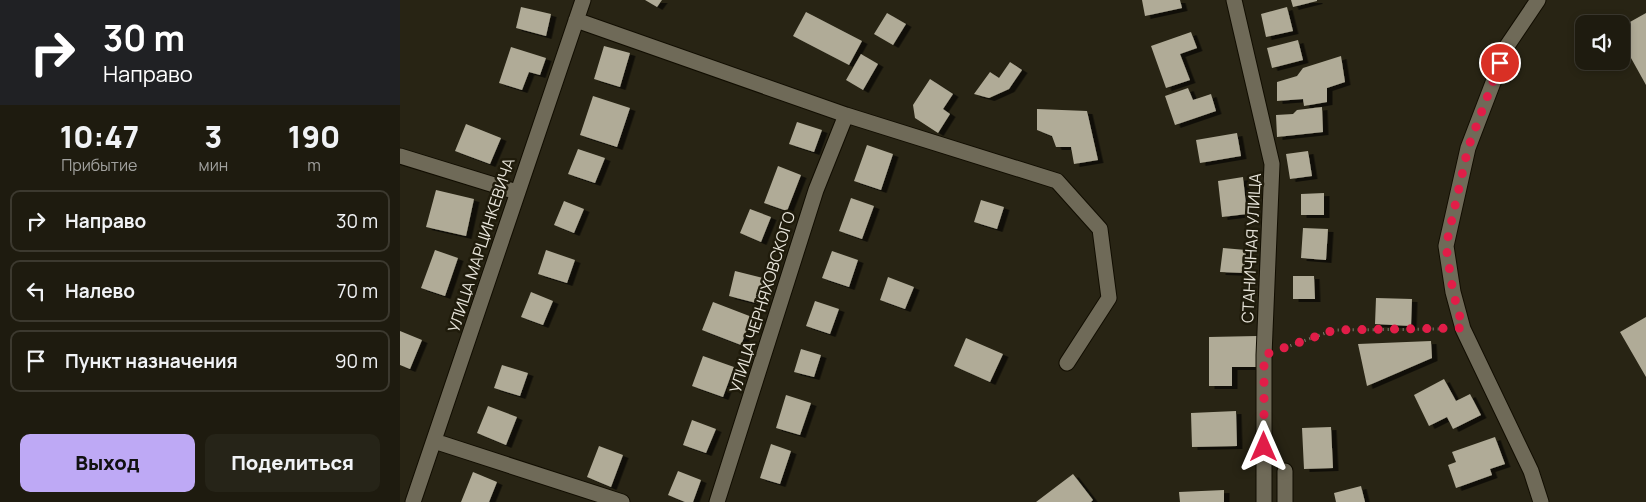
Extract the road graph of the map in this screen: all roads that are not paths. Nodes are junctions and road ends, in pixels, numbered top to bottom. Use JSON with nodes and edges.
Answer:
{"nodes":[{"id":1,"x":583,"y":0,"type":"edge"},
{"id":2,"x":1234,"y":0,"type":"edge"},
{"id":3,"x":1538,"y":0,"type":"edge"},
{"id":4,"x":576,"y":20,"type":"junction"},
{"id":5,"x":846,"y":115,"type":"junction"},
{"id":6,"x":400,"y":156,"type":"edge"},
{"id":7,"x":517,"y":192,"type":"junction"},
{"id":8,"x":1067,"y":362,"type":"dead end"},
{"id":9,"x":434,"y":441,"type":"junction"},
{"id":10,"x":1285,"y":471,"type":"dead end"},
{"id":11,"x":413,"y":502,"type":"edge"},
{"id":12,"x":622,"y":502,"type":"edge"},
{"id":13,"x":717,"y":502,"type":"edge"},
{"id":14,"x":1264,"y":502,"type":"edge"},
{"id":15,"x":1285,"y":502,"type":"edge"},
{"id":16,"x":1541,"y":502,"type":"edge"}],
"edges":[{"from":1,"to":4,"type":"street","name":"УЛИЦА МАРЦИНКЕВИЧА"},
{"from":2,"to":14,"type":"street","name":"СТАНИЧНАЯ УЛИЦА"},
{"from":3,"to":16,"type":"street"},
{"from":4,"to":5,"type":"street"},
{"from":4,"to":7,"type":"street","name":"УЛИЦА МАРЦИНКЕВИЧА"},
{"from":5,"to":8,"type":"street"},
{"from":5,"to":13,"type":"street","name":"УЛИЦА ЧЕРНЯХОВСКОГО"},
{"from":6,"to":7,"type":"street"},
{"from":7,"to":9,"type":"street","name":"УЛИЦА МАРЦИНКЕВИЧА"},
{"from":9,"to":11,"type":"street","name":"УЛИЦА МАРЦИНКЕВИЧА"},
{"from":9,"to":12,"type":"street"},
{"from":10,"to":15,"type":"street"}]}
